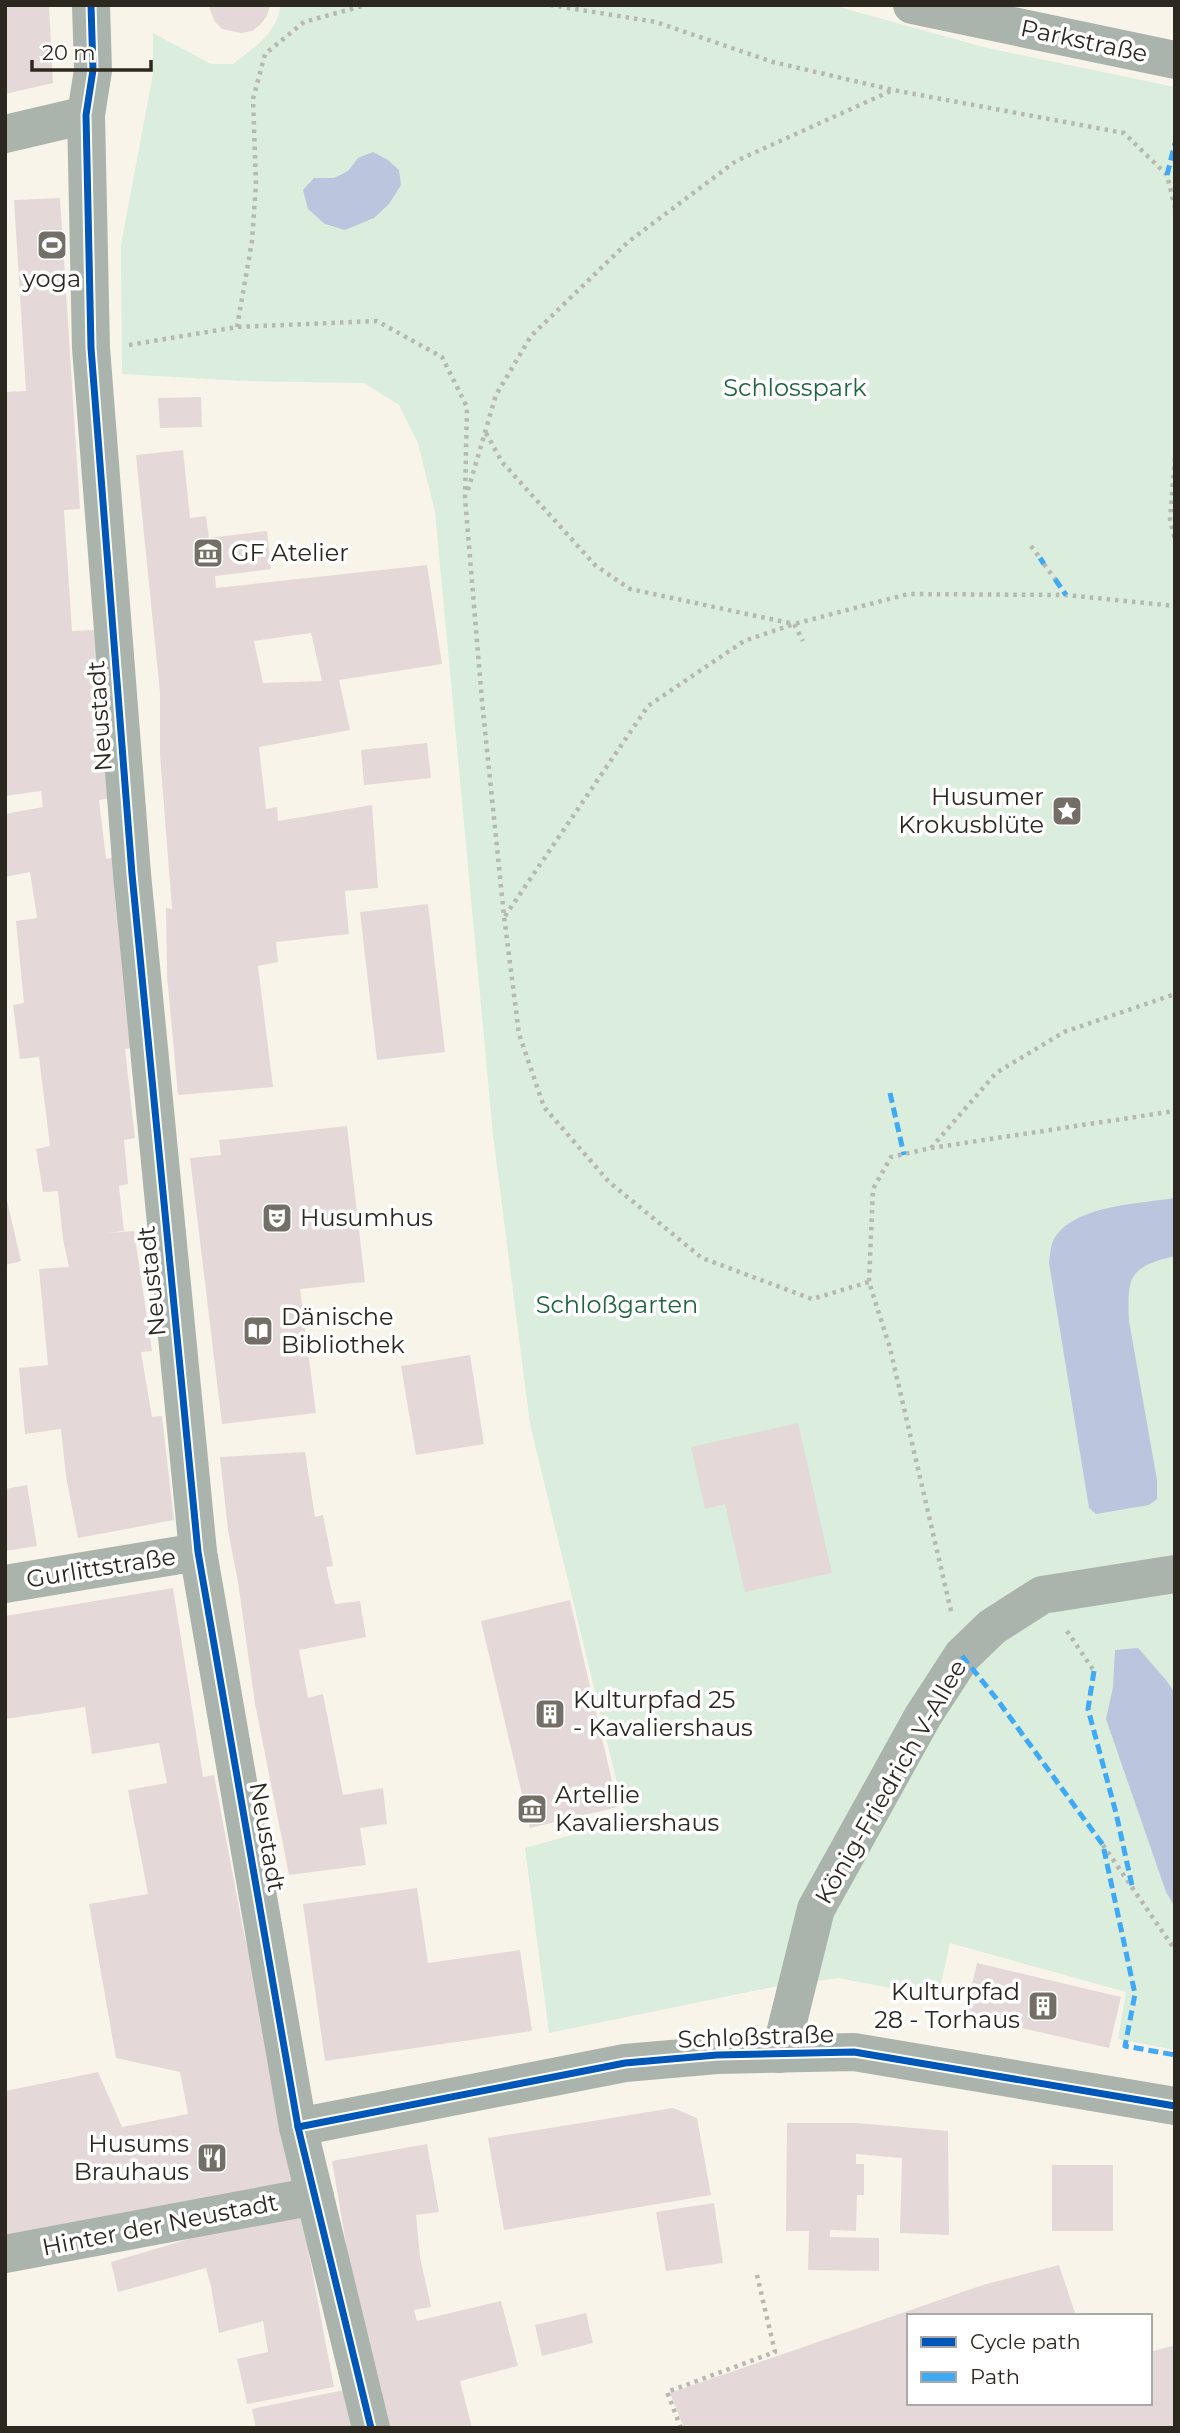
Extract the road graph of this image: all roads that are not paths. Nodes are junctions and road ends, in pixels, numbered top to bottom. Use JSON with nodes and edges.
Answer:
{"nodes":[{"id":1,"x":91,"y":5,"type":"edge"},
{"id":2,"x":912,"y":5,"type":"edge"},
{"id":3,"x":1175,"y":60,"type":"edge"},
{"id":4,"x":86,"y":115,"type":"junction"},
{"id":5,"x":5,"y":134,"type":"edge"},
{"id":6,"x":198,"y":1552,"type":"junction"},
{"id":7,"x":1175,"y":1574,"type":"edge"},
{"id":8,"x":5,"y":1584,"type":"edge"},
{"id":9,"x":780,"y":2054,"type":"junction"},
{"id":10,"x":1175,"y":2106,"type":"edge"},
{"id":11,"x":298,"y":2127,"type":"junction"},
{"id":12,"x":315,"y":2196,"type":"junction"},
{"id":13,"x":5,"y":2254,"type":"edge"},
{"id":14,"x":371,"y":2428,"type":"edge"}],
"edges":[{"from":1,"to":4,"type":"street","name":"Neustadt"},
{"from":2,"to":3,"type":"street","name":"Parkstraße"},
{"from":4,"to":5,"type":"street"},
{"from":4,"to":6,"type":"street","name":"Neustadt"},
{"from":6,"to":8,"type":"street","name":"Gurlittstraße"},
{"from":6,"to":11,"type":"street","name":"Neustadt"},
{"from":7,"to":9,"type":"street","name":"König-Friedrich V-Allee"},
{"from":9,"to":10,"type":"street","name":"Schloßstraße"},
{"from":9,"to":11,"type":"street","name":"Schloßstraße"},
{"from":11,"to":12,"type":"street","name":"Neustadt"},
{"from":12,"to":13,"type":"street","name":"Hinter der Neustadt"},
{"from":12,"to":14,"type":"street","name":"Neustadt"}]}
